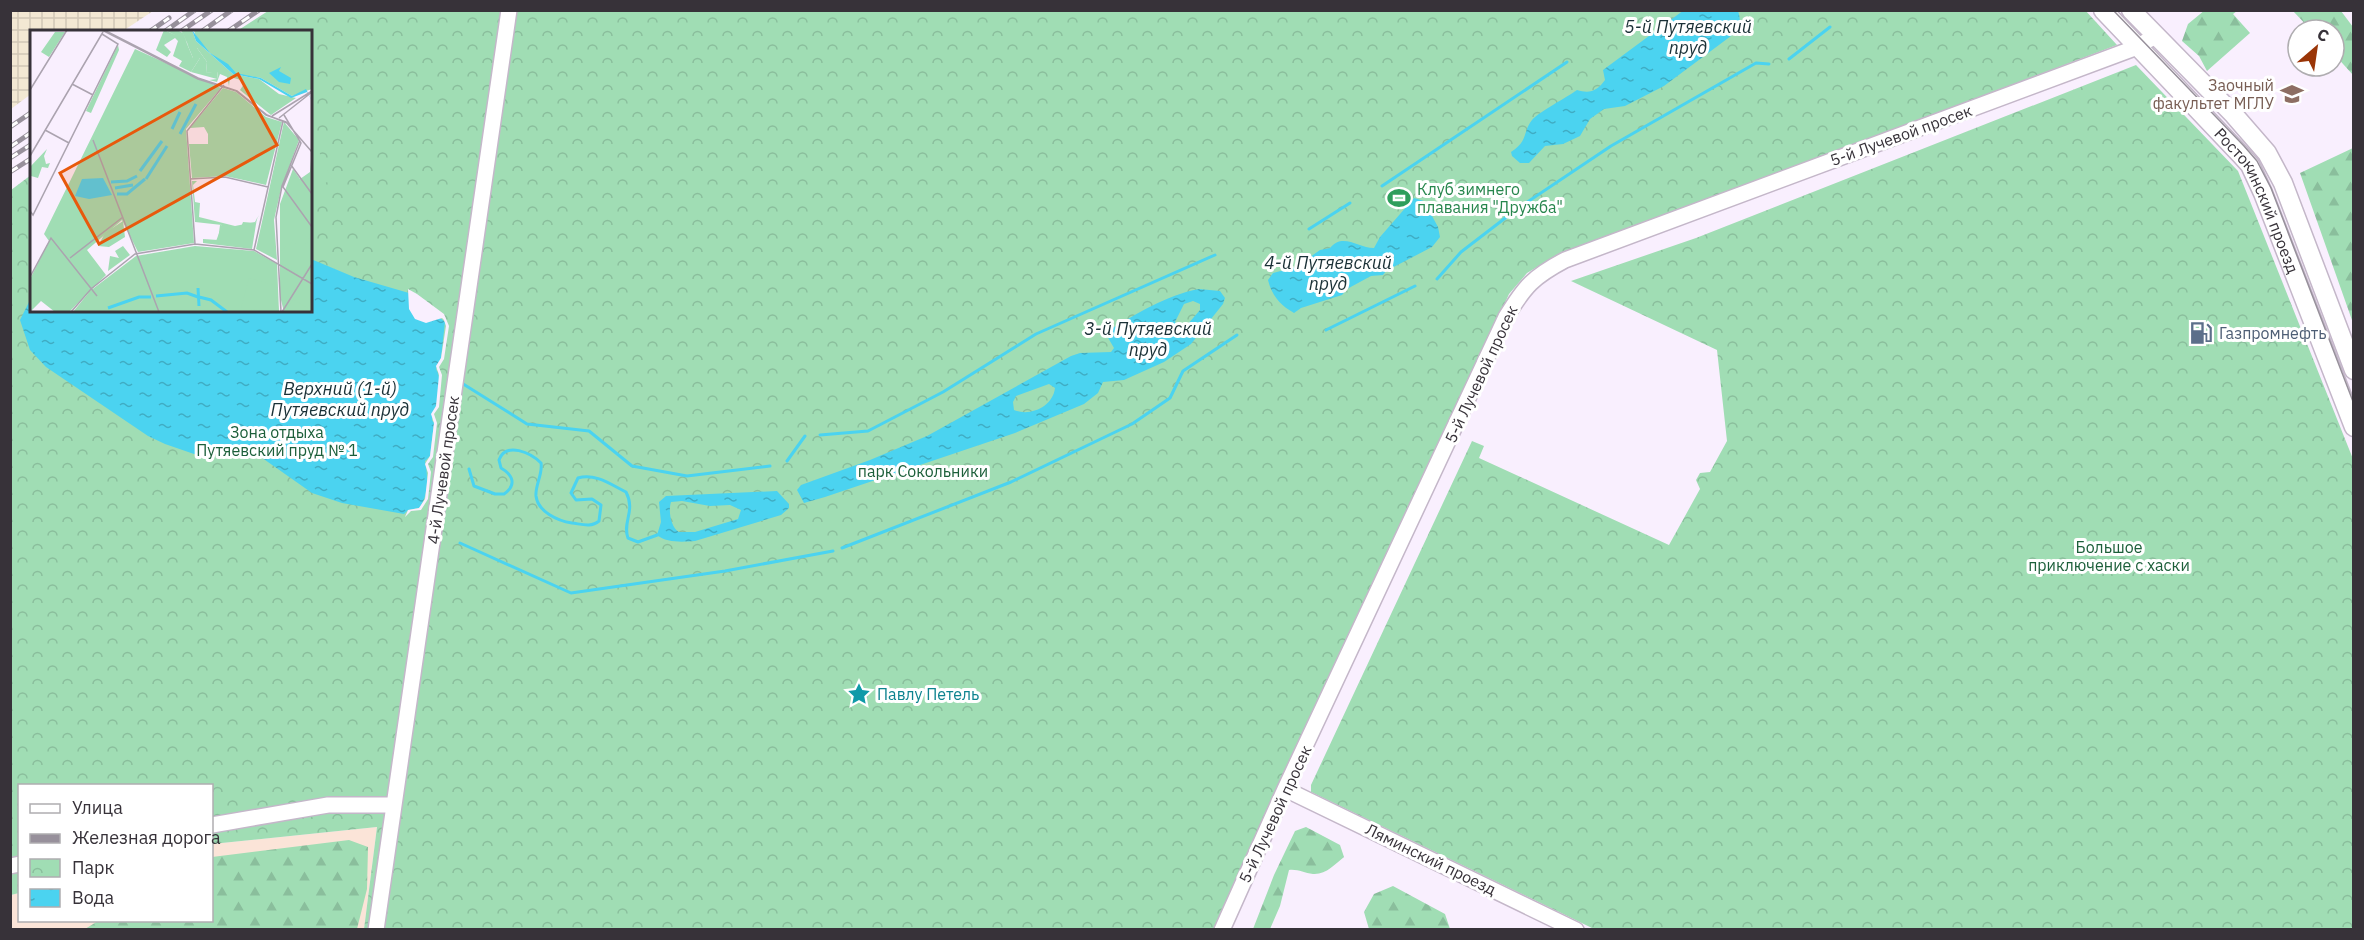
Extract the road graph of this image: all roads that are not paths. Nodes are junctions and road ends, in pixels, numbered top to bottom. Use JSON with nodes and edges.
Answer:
{"nodes":[{"id":1,"x":510,"y":10,"type":"edge"},
{"id":2,"x":2103,"y":10,"type":"edge"},
{"id":3,"x":2131,"y":10,"type":"edge"},
{"id":4,"x":2156,"y":36,"type":"junction"},
{"id":5,"x":2138,"y":46,"type":"junction"},
{"id":6,"x":2354,"y":370,"type":"edge"},
{"id":7,"x":2354,"y":427,"type":"edge"},
{"id":8,"x":1285,"y":789,"type":"junction"},
{"id":9,"x":394,"y":805,"type":"junction"},
{"id":10,"x":213,"y":825,"type":"edge"},
{"id":11,"x":376,"y":930,"type":"edge"},
{"id":12,"x":1222,"y":930,"type":"edge"},
{"id":13,"x":1576,"y":930,"type":"edge"}],
"edges":[{"from":1,"to":9,"type":"street","name":"4-й Лучевой просек"},
{"from":2,"to":5,"type":"main road","name":"Ростокинский проезд"},
{"from":3,"to":4,"type":"main road","name":"Ростокинский проезд"},
{"from":4,"to":5,"type":"street","name":"5-й Лучевой просек"},
{"from":4,"to":6,"type":"main road","name":"Ростокинский проезд"},
{"from":5,"to":7,"type":"main road","name":"Ростокинский проезд"},
{"from":5,"to":8,"type":"street","name":"5-й Лучевой просек"},
{"from":8,"to":12,"type":"street","name":"5-й Лучевой просек"},
{"from":8,"to":13,"type":"street","name":"Ляминский проезд"},
{"from":9,"to":10,"type":"street"},
{"from":9,"to":11,"type":"street","name":"4-й Лучевой просек"}]}
